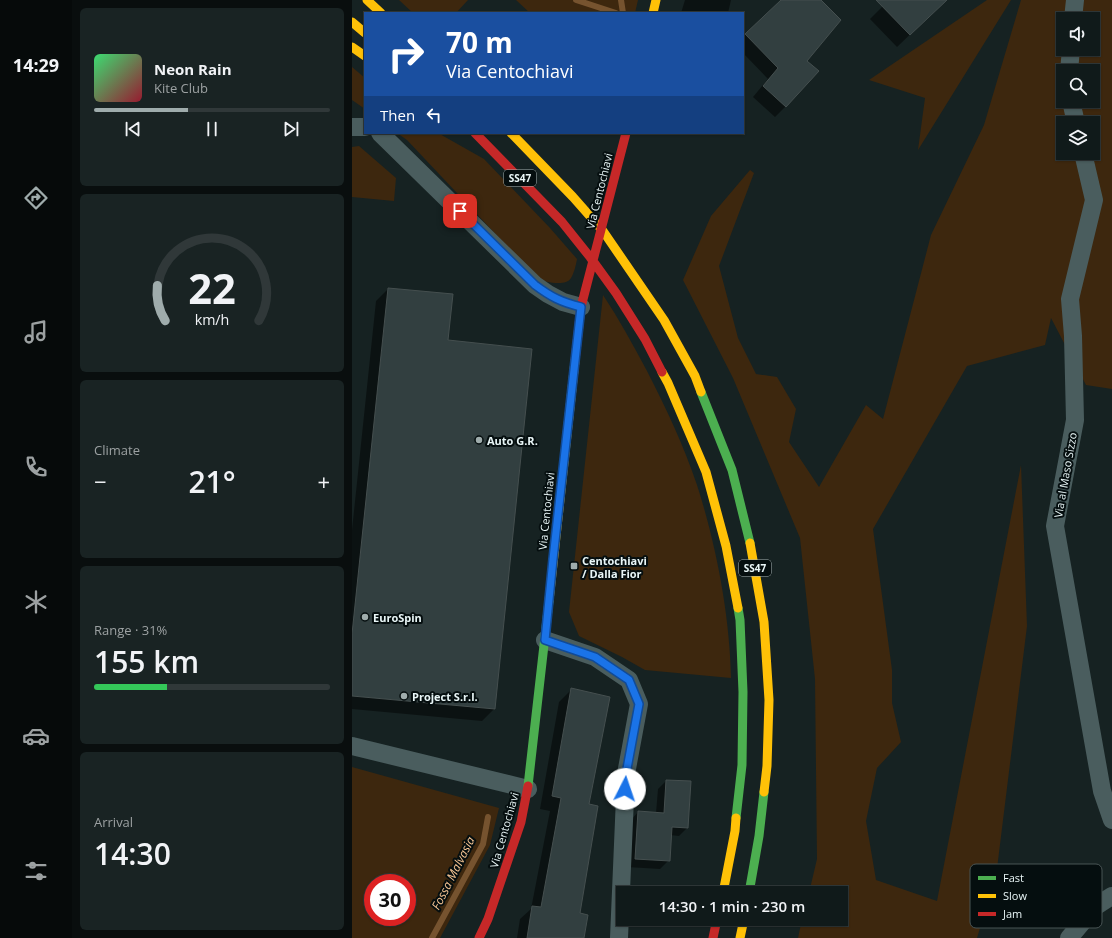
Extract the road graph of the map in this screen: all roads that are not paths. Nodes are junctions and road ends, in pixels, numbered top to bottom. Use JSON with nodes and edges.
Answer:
{"nodes":[{"id":1,"x":366,"y":0,"type":"edge"},
{"id":2,"x":656,"y":0,"type":"edge"},
{"id":3,"x":1075,"y":0,"type":"edge"},
{"id":4,"x":380,"y":12,"type":"edge"},
{"id":5,"x":654,"y":12,"type":"edge"},
{"id":6,"x":1074,"y":12,"type":"edge"},
{"id":7,"x":352,"y":22,"type":"edge"},
{"id":8,"x":364,"y":33,"type":"edge"},
{"id":9,"x":352,"y":47,"type":"edge"},
{"id":10,"x":364,"y":55,"type":"edge"},
{"id":11,"x":364,"y":126,"type":"edge"},
{"id":12,"x":352,"y":127,"type":"edge"},
{"id":13,"x":381,"y":134,"type":"edge"},
{"id":14,"x":476,"y":134,"type":"edge"},
{"id":15,"x":512,"y":134,"type":"edge"},
{"id":16,"x":626,"y":134,"type":"edge"},
{"id":17,"x":1085,"y":160,"type":"edge"},
{"id":18,"x":581,"y":307,"type":"junction"},
{"id":19,"x":545,"y":640,"type":"junction"},
{"id":20,"x":352,"y":746,"type":"edge"},
{"id":21,"x":528,"y":790,"type":"junction"},
{"id":22,"x":1112,"y":820,"type":"edge"},
{"id":23,"x":724,"y":886,"type":"edge"},
{"id":24,"x":750,"y":886,"type":"edge"},
{"id":25,"x":1112,"y":896,"type":"edge"},
{"id":26,"x":1102,"y":902,"type":"edge"},
{"id":27,"x":716,"y":926,"type":"edge"},
{"id":28,"x":743,"y":926,"type":"edge"},
{"id":29,"x":1077,"y":928,"type":"edge"},
{"id":30,"x":479,"y":938,"type":"edge"},
{"id":31,"x":619,"y":938,"type":"edge"},
{"id":32,"x":713,"y":938,"type":"edge"},
{"id":33,"x":740,"y":938,"type":"edge"},
{"id":34,"x":1069,"y":938,"type":"edge"}],
"edges":[{"from":1,"to":4,"type":"main road"},
{"from":2,"to":5,"type":"main road"},
{"from":3,"to":6,"type":"street"},
{"from":7,"to":8,"type":"main road"},
{"from":9,"to":10,"type":"main road"},
{"from":11,"to":12,"type":"street"},
{"from":13,"to":18,"type":"street"},
{"from":14,"to":23,"type":"main road","number":"SS47"},
{"from":15,"to":24,"type":"main road","number":"SS47"},
{"from":16,"to":18,"type":"main road","name":"Via Centochiavi"},
{"from":17,"to":22,"type":"street","name":"Via al Maso Sizzo"},
{"from":18,"to":19,"type":"main road","name":"Via Centochiavi"},
{"from":19,"to":21,"type":"main road","name":"Via Centochiavi"},
{"from":19,"to":31,"type":"street"},
{"from":20,"to":21,"type":"street"},
{"from":21,"to":30,"type":"main road","name":"Via Centochiavi"},
{"from":25,"to":26,"type":"street"},
{"from":27,"to":32,"type":"main road"},
{"from":28,"to":33,"type":"main road"},
{"from":29,"to":34,"type":"street"}]}
